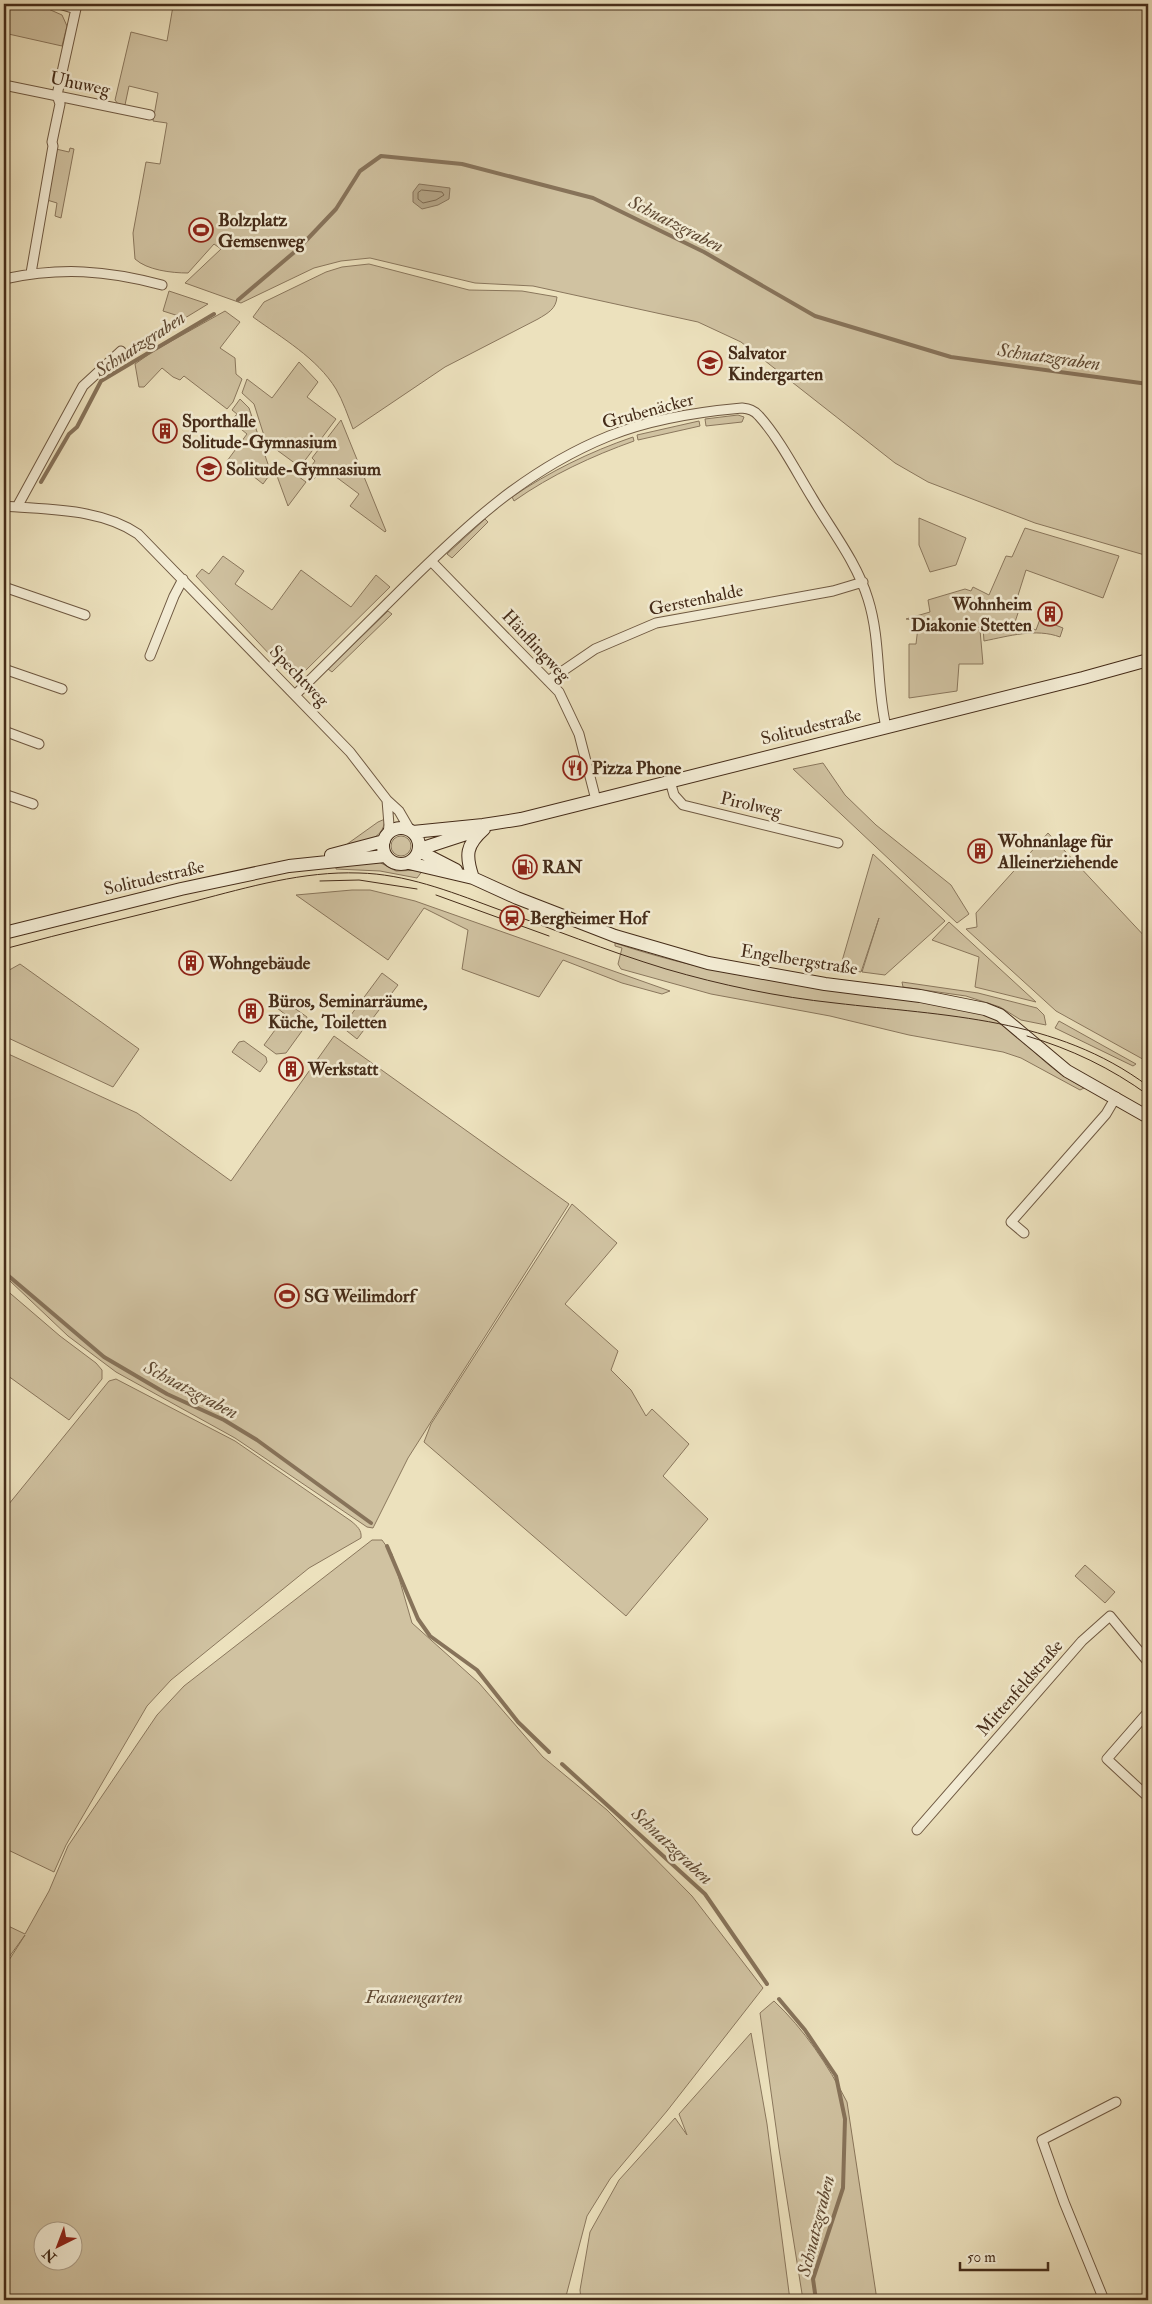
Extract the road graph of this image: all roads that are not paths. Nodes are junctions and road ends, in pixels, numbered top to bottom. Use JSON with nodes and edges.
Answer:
{"nodes":[{"id":1,"x":59,"y":4,"type":"edge"},
{"id":2,"x":77,"y":6,"type":"edge"},
{"id":3,"x":4,"y":85,"type":"edge"},
{"id":4,"x":57,"y":95,"type":"junction"},
{"id":5,"x":150,"y":115,"type":"dead end"},
{"id":6,"x":31,"y":274,"type":"junction"},
{"id":7,"x":4,"y":279,"type":"edge"},
{"id":8,"x":162,"y":285,"type":"dead end"},
{"id":9,"x":121,"y":351,"type":"dead end"},
{"id":10,"x":4,"y":506,"type":"edge"},
{"id":11,"x":17,"y":507,"type":"junction"},
{"id":12,"x":431,"y":561,"type":"junction"},
{"id":13,"x":183,"y":579,"type":"junction"},
{"id":14,"x":863,"y":582,"type":"junction"},
{"id":15,"x":4,"y":587,"type":"edge"},
{"id":16,"x":85,"y":616,"type":"dead end"},
{"id":17,"x":150,"y":656,"type":"dead end"},
{"id":18,"x":1148,"y":664,"type":"edge"},
{"id":19,"x":4,"y":669,"type":"edge"},
{"id":20,"x":548,"y":681,"type":"junction"},
{"id":21,"x":62,"y":690,"type":"dead end"},
{"id":22,"x":295,"y":695,"type":"junction"},
{"id":23,"x":886,"y":727,"type":"junction"},
{"id":24,"x":4,"y":731,"type":"edge"},
{"id":25,"x":39,"y":744,"type":"dead end"},
{"id":26,"x":670,"y":781,"type":"junction"},
{"id":27,"x":4,"y":794,"type":"edge"},
{"id":28,"x":387,"y":800,"type":"junction"},
{"id":29,"x":596,"y":800,"type":"junction"},
{"id":30,"x":33,"y":804,"type":"dead end"},
{"id":31,"x":487,"y":825,"type":"junction"},
{"id":32,"x":412,"y":831,"type":"junction"},
{"id":33,"x":386,"y":837,"type":"junction"},
{"id":34,"x":838,"y":843,"type":"dead end"},
{"id":35,"x":419,"y":850,"type":"junction"},
{"id":36,"x":386,"y":856,"type":"junction"},
{"id":37,"x":312,"y":862,"type":"junction"},
{"id":38,"x":410,"y":863,"type":"junction"},
{"id":39,"x":468,"y":876,"type":"junction"},
{"id":40,"x":4,"y":933,"type":"edge"},
{"id":41,"x":1116,"y":1097,"type":"junction"},
{"id":42,"x":1148,"y":1117,"type":"edge"},
{"id":43,"x":1024,"y":1233,"type":"dead end"},
{"id":44,"x":1148,"y":1662,"type":"edge"},
{"id":45,"x":1148,"y":1712,"type":"edge"},
{"id":46,"x":1148,"y":1797,"type":"edge"},
{"id":47,"x":917,"y":1830,"type":"dead end"},
{"id":48,"x":1116,"y":2102,"type":"dead end"},
{"id":49,"x":1104,"y":2300,"type":"edge"}],
"edges":[{"from":1,"to":2,"type":"street"},
{"from":2,"to":4,"type":"street"},
{"from":3,"to":4,"type":"street","name":"Uhuweg"},
{"from":4,"to":5,"type":"street","name":"Uhuweg"},
{"from":4,"to":6,"type":"street"},
{"from":6,"to":7,"type":"street"},
{"from":6,"to":8,"type":"street"},
{"from":9,"to":11,"type":"street"},
{"from":10,"to":11,"type":"street","name":"Spechtweg"},
{"from":11,"to":13,"type":"street","name":"Spechtweg"},
{"from":12,"to":14,"type":"street","name":"Grubenäcker"},
{"from":12,"to":20,"type":"street","name":"Hänflingweg"},
{"from":12,"to":22,"type":"street","name":"Grubenäcker"},
{"from":13,"to":17,"type":"street"},
{"from":13,"to":22,"type":"street","name":"Spechtweg"},
{"from":14,"to":20,"type":"street","name":"Gerstenhalde"},
{"from":14,"to":23,"type":"street","name":"Grubenäcker"},
{"from":15,"to":16,"type":"street"},
{"from":18,"to":23,"type":"main road","name":"Solitudestraße"},
{"from":19,"to":21,"type":"street"},
{"from":20,"to":29,"type":"street","name":"Hänflingweg"},
{"from":22,"to":28,"type":"street","name":"Spechtweg"},
{"from":23,"to":26,"type":"main road","name":"Solitudestraße"},
{"from":24,"to":25,"type":"street"},
{"from":26,"to":29,"type":"main road","name":"Solitudestraße"},
{"from":26,"to":34,"type":"street","name":"Pirolweg"},
{"from":27,"to":30,"type":"street"},
{"from":28,"to":32,"type":"street","name":"Spechtweg"},
{"from":28,"to":33,"type":"street"},
{"from":29,"to":31,"type":"main road","name":"Solitudestraße"},
{"from":31,"to":32,"type":"main road","name":"Solitudestraße"},
{"from":31,"to":35,"type":"main road","name":"Solitudestraße"},
{"from":31,"to":39,"type":"main road"},
{"from":32,"to":33,"type":"main road"},
{"from":32,"to":35,"type":"main road"},
{"from":33,"to":36,"type":"main road"},
{"from":33,"to":37,"type":"main road","name":"Solitudestraße"},
{"from":35,"to":38,"type":"main road"},
{"from":35,"to":39,"type":"main road","name":"Engelbergstraße"},
{"from":36,"to":37,"type":"main road","name":"Solitudestraße"},
{"from":36,"to":38,"type":"main road"},
{"from":37,"to":40,"type":"main road","name":"Solitudestraße"},
{"from":38,"to":39,"type":"main road","name":"Engelbergstraße"},
{"from":39,"to":41,"type":"main road","name":"Engelbergstraße"},
{"from":41,"to":42,"type":"main road","name":"Engelbergstraße"},
{"from":41,"to":43,"type":"street"},
{"from":44,"to":47,"type":"street","name":"Mittenfeldstraße"},
{"from":45,"to":46,"type":"street"},
{"from":48,"to":49,"type":"street"}]}
